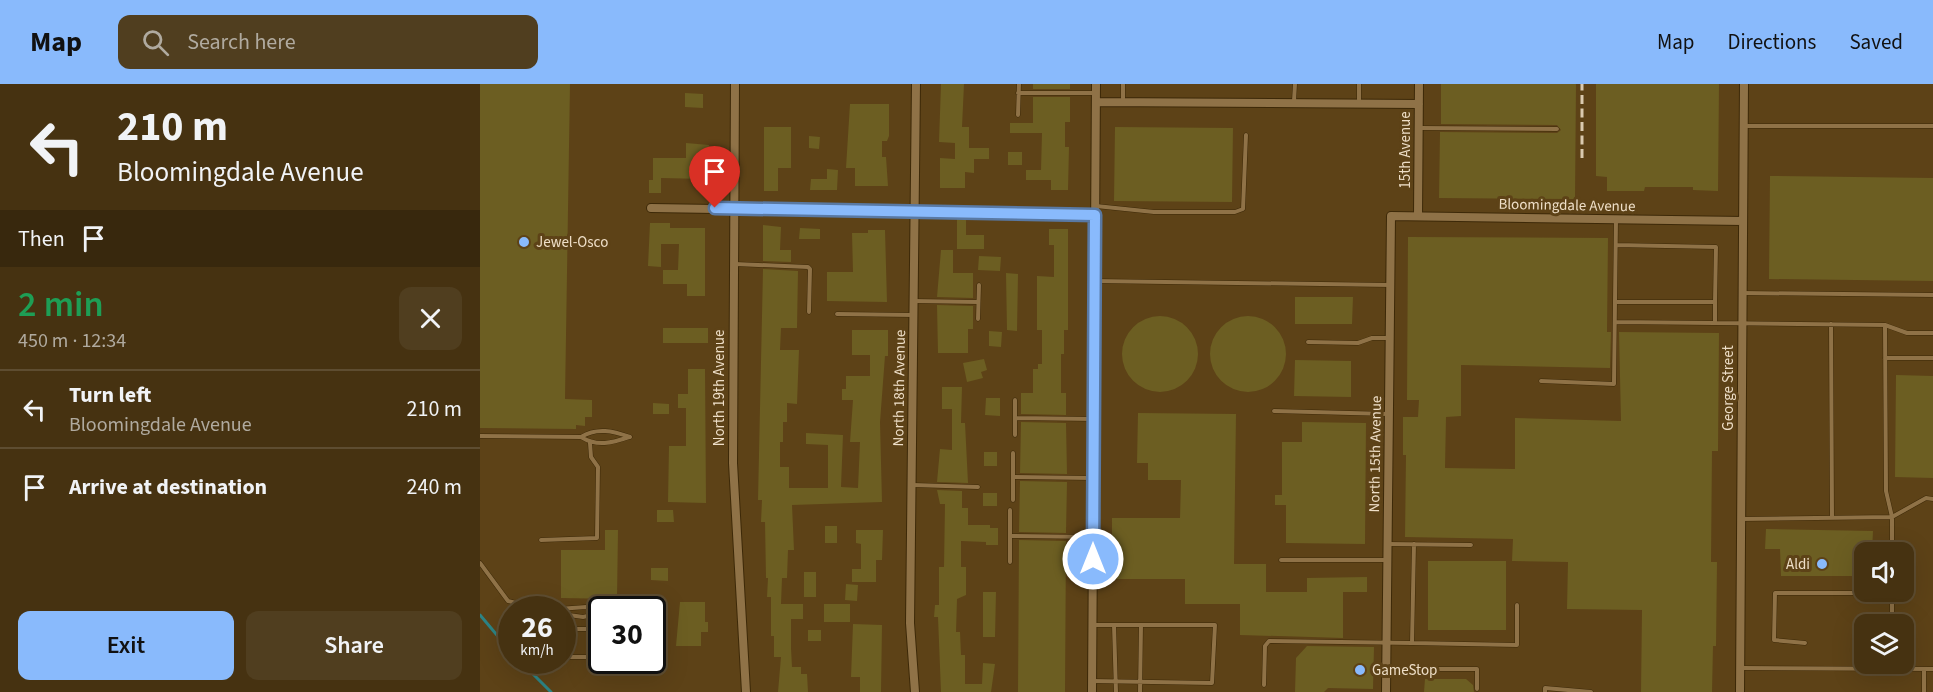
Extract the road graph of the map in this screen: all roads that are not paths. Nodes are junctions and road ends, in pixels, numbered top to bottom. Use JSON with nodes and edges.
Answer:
{"nodes":[{"id":1,"x":735,"y":84,"type":"edge"},
{"id":2,"x":916,"y":84,"type":"edge"},
{"id":3,"x":1019,"y":84,"type":"edge"},
{"id":4,"x":1123,"y":84,"type":"edge"},
{"id":5,"x":1294,"y":84,"type":"edge"},
{"id":6,"x":1359,"y":84,"type":"edge"},
{"id":7,"x":1419,"y":84,"type":"edge"},
{"id":8,"x":1744,"y":84,"type":"edge"},
{"id":9,"x":1018,"y":93,"type":"junction"},
{"id":10,"x":1096,"y":93,"type":"edge"},
{"id":11,"x":1123,"y":102,"type":"junction"},
{"id":12,"x":1294,"y":102,"type":"junction"},
{"id":13,"x":1359,"y":103,"type":"junction"},
{"id":14,"x":1419,"y":104,"type":"junction"},
{"id":15,"x":1018,"y":115,"type":"dead end"},
{"id":16,"x":1744,"y":126,"type":"junction"},
{"id":17,"x":1933,"y":126,"type":"edge"},
{"id":18,"x":1419,"y":128,"type":"junction"},
{"id":19,"x":1557,"y":129,"type":"dead end"},
{"id":20,"x":1246,"y":135,"type":"dead end"},
{"id":21,"x":651,"y":208,"type":"dead end"},
{"id":22,"x":734,"y":208,"type":"junction"},
{"id":23,"x":1095,"y":211,"type":"junction"},
{"id":24,"x":915,"y":212,"type":"junction"},
{"id":25,"x":1391,"y":216,"type":"joint"},
{"id":26,"x":1418,"y":216,"type":"junction"},
{"id":27,"x":1616,"y":219,"type":"junction"},
{"id":28,"x":1743,"y":222,"type":"junction"},
{"id":29,"x":1616,"y":245,"type":"junction"},
{"id":30,"x":734,"y":264,"type":"junction"},
{"id":31,"x":1095,"y":281,"type":"junction"},
{"id":32,"x":979,"y":285,"type":"dead end"},
{"id":33,"x":1390,"y":285,"type":"junction"},
{"id":34,"x":1743,"y":292,"type":"junction"},
{"id":35,"x":1933,"y":295,"type":"edge"},
{"id":36,"x":914,"y":301,"type":"junction"},
{"id":37,"x":978,"y":302,"type":"junction"},
{"id":38,"x":1615,"y":302,"type":"junction"},
{"id":39,"x":1715,"y":303,"type":"junction"},
{"id":40,"x":809,"y":312,"type":"dead end"},
{"id":41,"x":837,"y":314,"type":"dead end"},
{"id":42,"x":914,"y":315,"type":"junction"},
{"id":43,"x":978,"y":319,"type":"dead end"},
{"id":44,"x":1615,"y":322,"type":"junction"},
{"id":45,"x":1742,"y":322,"type":"junction"},
{"id":46,"x":1715,"y":323,"type":"junction"},
{"id":47,"x":1831,"y":324,"type":"junction"},
{"id":48,"x":1885,"y":325,"type":"junction"},
{"id":49,"x":1933,"y":333,"type":"edge"},
{"id":50,"x":1390,"y":338,"type":"junction"},
{"id":51,"x":1308,"y":342,"type":"dead end"},
{"id":52,"x":1885,"y":358,"type":"junction"},
{"id":53,"x":1933,"y":358,"type":"edge"},
{"id":54,"x":1541,"y":381,"type":"dead end"},
{"id":55,"x":1015,"y":400,"type":"dead end"},
{"id":56,"x":1274,"y":411,"type":"dead end"},
{"id":57,"x":1389,"y":414,"type":"junction"},
{"id":58,"x":1015,"y":418,"type":"junction"},
{"id":59,"x":1094,"y":419,"type":"junction"},
{"id":60,"x":1014,"y":435,"type":"dead end"},
{"id":61,"x":480,"y":436,"type":"edge"},
{"id":62,"x":582,"y":437,"type":"junction"},
{"id":63,"x":591,"y":443,"type":"junction"},
{"id":64,"x":1013,"y":453,"type":"dead end"},
{"id":65,"x":1013,"y":477,"type":"junction"},
{"id":66,"x":1093,"y":478,"type":"junction"},
{"id":67,"x":912,"y":485,"type":"junction"},
{"id":68,"x":978,"y":487,"type":"dead end"},
{"id":69,"x":1933,"y":499,"type":"edge"},
{"id":70,"x":1013,"y":500,"type":"dead end"},
{"id":71,"x":1010,"y":510,"type":"dead end"},
{"id":72,"x":1832,"y":517,"type":"junction"},
{"id":73,"x":1892,"y":517,"type":"junction"},
{"id":74,"x":1741,"y":519,"type":"junction"},
{"id":75,"x":1010,"y":536,"type":"junction"},
{"id":76,"x":1093,"y":537,"type":"junction"},
{"id":77,"x":541,"y":540,"type":"dead end"},
{"id":78,"x":1892,"y":542,"type":"edge"},
{"id":79,"x":1388,"y":544,"type":"junction"},
{"id":80,"x":1414,"y":544,"type":"junction"},
{"id":81,"x":1471,"y":545,"type":"dead end"},
{"id":82,"x":1281,"y":560,"type":"dead end"},
{"id":83,"x":1388,"y":560,"type":"junction"},
{"id":84,"x":1010,"y":562,"type":"dead end"},
{"id":85,"x":480,"y":563,"type":"edge"},
{"id":86,"x":1854,"y":592,"type":"edge"},
{"id":87,"x":504,"y":596,"type":"edge"},
{"id":88,"x":1517,"y":605,"type":"dead end"},
{"id":89,"x":576,"y":607,"type":"edge"},
{"id":90,"x":576,"y":616,"type":"edge"},
{"id":91,"x":1092,"y":625,"type":"junction"},
{"id":92,"x":1114,"y":625,"type":"junction"},
{"id":93,"x":1141,"y":625,"type":"junction"},
{"id":94,"x":1387,"y":642,"type":"junction"},
{"id":95,"x":1412,"y":643,"type":"junction"},
{"id":96,"x":1805,"y":643,"type":"dead end"},
{"id":97,"x":1854,"y":666,"type":"edge"},
{"id":98,"x":1740,"y":668,"type":"junction"},
{"id":99,"x":1914,"y":668,"type":"edge"},
{"id":100,"x":1386,"y":669,"type":"junction"},
{"id":101,"x":1924,"y":669,"type":"junction"},
{"id":102,"x":1933,"y":669,"type":"edge"},
{"id":103,"x":1092,"y":681,"type":"junction"},
{"id":104,"x":1116,"y":682,"type":"junction"},
{"id":105,"x":1140,"y":683,"type":"junction"},
{"id":106,"x":1264,"y":685,"type":"dead end"},
{"id":107,"x":1477,"y":689,"type":"dead end"},
{"id":108,"x":744,"y":692,"type":"edge"},
{"id":109,"x":915,"y":692,"type":"edge"},
{"id":110,"x":1092,"y":692,"type":"edge"},
{"id":111,"x":1116,"y":692,"type":"edge"},
{"id":112,"x":1140,"y":692,"type":"edge"},
{"id":113,"x":1386,"y":692,"type":"edge"},
{"id":114,"x":1545,"y":692,"type":"edge"},
{"id":115,"x":1591,"y":692,"type":"edge"},
{"id":116,"x":1740,"y":692,"type":"edge"},
{"id":117,"x":1924,"y":692,"type":"edge"}],
"edges":[{"from":1,"to":22,"type":"street","name":"North 19th Avenue"},
{"from":2,"to":24,"type":"street","name":"North 18th Avenue"},
{"from":3,"to":9,"type":"lane"},
{"from":4,"to":11,"type":"lane"},
{"from":5,"to":12,"type":"lane"},
{"from":6,"to":13,"type":"lane"},
{"from":7,"to":14,"type":"street","name":"15th Avenue"},
{"from":8,"to":16,"type":"street","name":"George Street"},
{"from":9,"to":10,"type":"lane"},
{"from":9,"to":15,"type":"lane"},
{"from":10,"to":11,"type":"street"},
{"from":10,"to":23,"type":"street"},
{"from":11,"to":12,"type":"street"},
{"from":12,"to":13,"type":"street"},
{"from":13,"to":14,"type":"street"},
{"from":14,"to":18,"type":"street","name":"15th Avenue"},
{"from":16,"to":17,"type":"lane"},
{"from":16,"to":28,"type":"street","name":"George Street"},
{"from":18,"to":19,"type":"lane"},
{"from":18,"to":26,"type":"street","name":"15th Avenue"},
{"from":20,"to":23,"type":"lane"},
{"from":21,"to":22,"type":"street"},
{"from":22,"to":24,"type":"street"},
{"from":22,"to":30,"type":"street","name":"North 19th Avenue"},
{"from":23,"to":24,"type":"street"},
{"from":23,"to":31,"type":"street"},
{"from":24,"to":36,"type":"street","name":"North 18th Avenue"},
{"from":25,"to":26,"type":"street","name":"Bloomingdale Avenue"},
{"from":25,"to":33,"type":"street","name":"North 15th Avenue"},
{"from":26,"to":27,"type":"street","name":"Bloomingdale Avenue"},
{"from":27,"to":28,"type":"street","name":"Bloomingdale Avenue"},
{"from":27,"to":29,"type":"lane"},
{"from":28,"to":34,"type":"street","name":"George Street"},
{"from":29,"to":38,"type":"lane"},
{"from":29,"to":39,"type":"lane"},
{"from":30,"to":40,"type":"lane"},
{"from":30,"to":108,"type":"street","name":"North 19th Avenue"},
{"from":31,"to":33,"type":"lane"},
{"from":31,"to":59,"type":"street"},
{"from":32,"to":37,"type":"lane"},
{"from":33,"to":50,"type":"street","name":"North 15th Avenue"},
{"from":34,"to":35,"type":"lane"},
{"from":34,"to":45,"type":"street","name":"George Street"},
{"from":36,"to":37,"type":"lane"},
{"from":36,"to":42,"type":"street","name":"North 18th Avenue"},
{"from":37,"to":43,"type":"lane"},
{"from":38,"to":39,"type":"lane"},
{"from":38,"to":44,"type":"lane"},
{"from":39,"to":46,"type":"lane"},
{"from":41,"to":42,"type":"lane"},
{"from":42,"to":67,"type":"street","name":"North 18th Avenue"},
{"from":44,"to":46,"type":"lane"},
{"from":44,"to":54,"type":"lane"},
{"from":45,"to":46,"type":"lane"},
{"from":45,"to":47,"type":"lane"},
{"from":45,"to":74,"type":"street","name":"George Street"},
{"from":47,"to":48,"type":"lane"},
{"from":47,"to":72,"type":"lane"},
{"from":48,"to":49,"type":"lane"},
{"from":48,"to":52,"type":"lane"},
{"from":50,"to":51,"type":"lane"},
{"from":50,"to":57,"type":"street","name":"North 15th Avenue"},
{"from":52,"to":53,"type":"lane"},
{"from":52,"to":73,"type":"lane"},
{"from":55,"to":58,"type":"lane"},
{"from":56,"to":57,"type":"lane"},
{"from":57,"to":79,"type":"street","name":"North 15th Avenue"},
{"from":58,"to":59,"type":"lane"},
{"from":58,"to":60,"type":"lane"},
{"from":59,"to":66,"type":"street"},
{"from":61,"to":62,"type":"lane"},
{"from":62,"to":63,"type":"lane"},
{"from":62,"to":63,"type":"lane"},
{"from":63,"to":77,"type":"lane"},
{"from":64,"to":65,"type":"lane"},
{"from":65,"to":66,"type":"lane"},
{"from":65,"to":70,"type":"lane"},
{"from":66,"to":76,"type":"street"},
{"from":67,"to":68,"type":"lane"},
{"from":67,"to":109,"type":"street","name":"North 18th Avenue"},
{"from":69,"to":73,"type":"lane"},
{"from":71,"to":75,"type":"lane"},
{"from":72,"to":73,"type":"lane"},
{"from":72,"to":74,"type":"lane"},
{"from":73,"to":78,"type":"lane"},
{"from":74,"to":98,"type":"street","name":"George Street"},
{"from":75,"to":76,"type":"lane"},
{"from":75,"to":84,"type":"lane"},
{"from":76,"to":91,"type":"street"},
{"from":79,"to":80,"type":"lane"},
{"from":79,"to":83,"type":"street","name":"North 15th Avenue"},
{"from":80,"to":81,"type":"lane"},
{"from":80,"to":95,"type":"lane"},
{"from":82,"to":83,"type":"lane"},
{"from":83,"to":94,"type":"street","name":"North 15th Avenue"},
{"from":85,"to":87,"type":"lane"},
{"from":86,"to":96,"type":"lane"},
{"from":88,"to":95,"type":"lane"},
{"from":89,"to":90,"type":"lane"},
{"from":91,"to":92,"type":"lane"},
{"from":91,"to":103,"type":"street"},
{"from":92,"to":93,"type":"lane"},
{"from":92,"to":104,"type":"lane"},
{"from":93,"to":105,"type":"lane"},
{"from":93,"to":105,"type":"lane"},
{"from":94,"to":95,"type":"lane"},
{"from":94,"to":100,"type":"street","name":"North 15th Avenue"},
{"from":94,"to":106,"type":"lane"},
{"from":97,"to":98,"type":"lane"},
{"from":98,"to":116,"type":"street","name":"George Street"},
{"from":99,"to":101,"type":"lane"},
{"from":100,"to":107,"type":"lane"},
{"from":100,"to":113,"type":"street","name":"North 15th Avenue"},
{"from":101,"to":102,"type":"lane"},
{"from":101,"to":117,"type":"lane"},
{"from":103,"to":104,"type":"lane"},
{"from":103,"to":110,"type":"street"},
{"from":104,"to":105,"type":"lane"},
{"from":104,"to":111,"type":"lane"},
{"from":105,"to":112,"type":"lane"},
{"from":114,"to":115,"type":"lane"}]}
